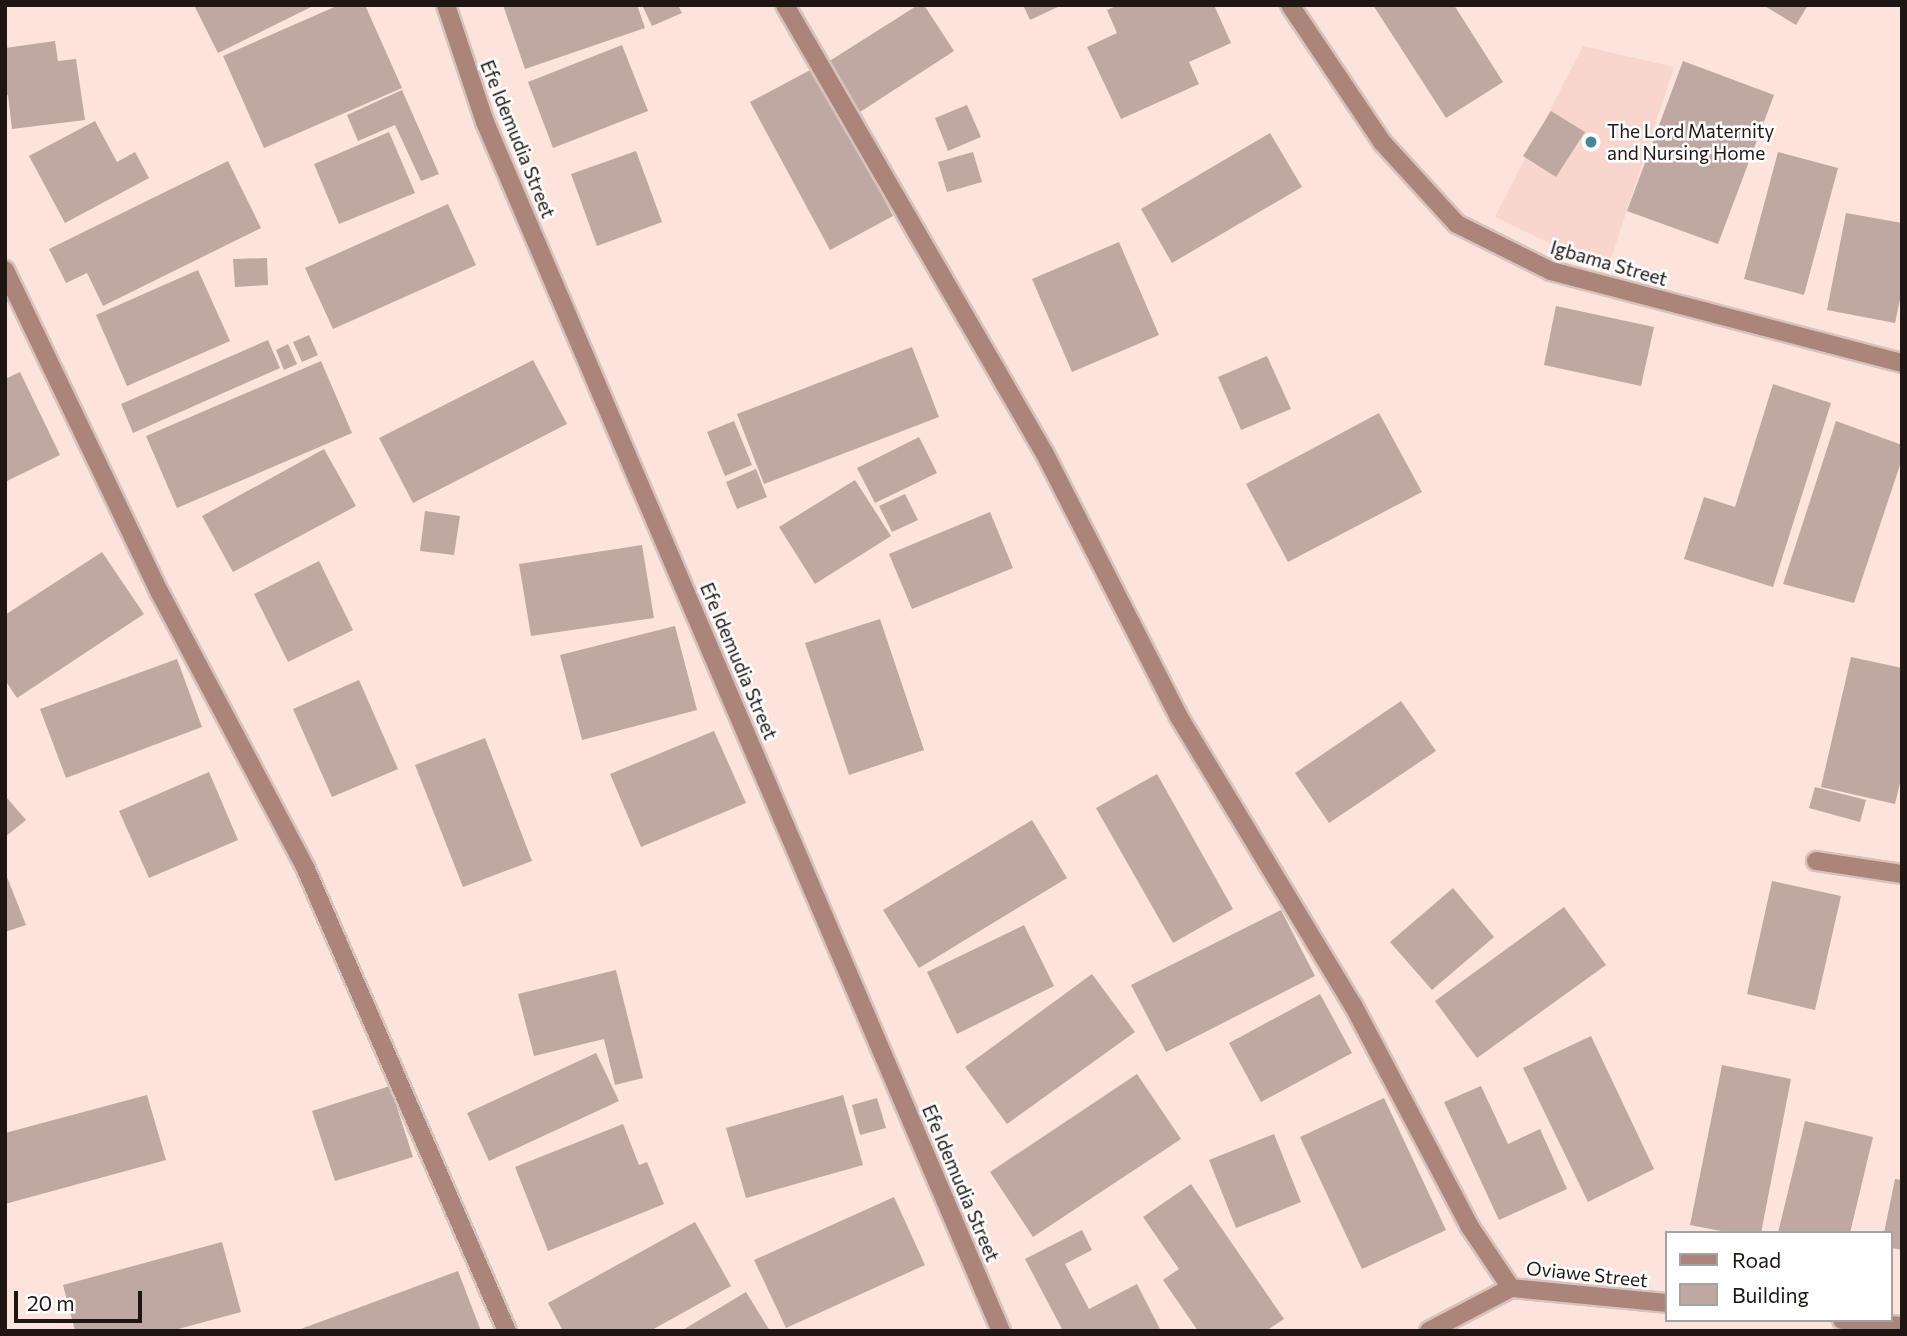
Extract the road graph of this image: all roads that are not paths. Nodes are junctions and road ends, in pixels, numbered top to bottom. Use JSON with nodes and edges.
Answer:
{"nodes":[{"id":1,"x":446,"y":5,"type":"edge"},
{"id":2,"x":785,"y":5,"type":"edge"},
{"id":3,"x":1290,"y":5,"type":"edge"},
{"id":4,"x":5,"y":270,"type":"edge"},
{"id":5,"x":1902,"y":363,"type":"edge"},
{"id":6,"x":1816,"y":861,"type":"dead end"},
{"id":7,"x":1902,"y":874,"type":"edge"},
{"id":8,"x":1511,"y":1288,"type":"junction"},
{"id":9,"x":1666,"y":1303,"type":"edge"},
{"id":10,"x":1862,"y":1322,"type":"edge"},
{"id":11,"x":1902,"y":1326,"type":"edge"},
{"id":12,"x":507,"y":1331,"type":"edge"},
{"id":13,"x":1001,"y":1331,"type":"edge"},
{"id":14,"x":1429,"y":1331,"type":"edge"}],
"edges":[{"from":1,"to":13,"type":"street","name":"Efe Idemudia Street"},
{"from":2,"to":8,"type":"street"},
{"from":3,"to":5,"type":"street","name":"Igbama Street"},
{"from":4,"to":12,"type":"street"},
{"from":6,"to":7,"type":"street"},
{"from":8,"to":9,"type":"street","name":"Oviawe Street"},
{"from":8,"to":14,"type":"street","name":"Oviawe Street"},
{"from":10,"to":11,"type":"street"}]}
